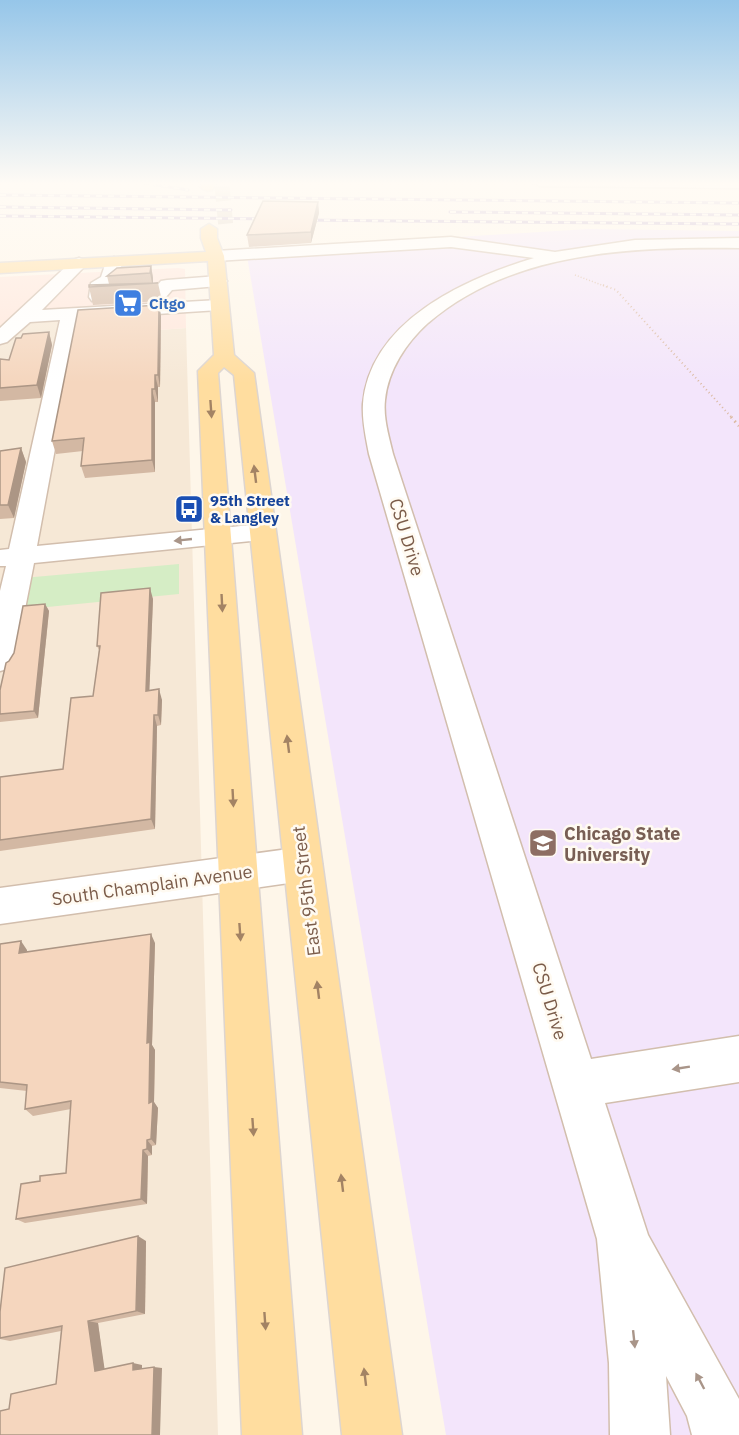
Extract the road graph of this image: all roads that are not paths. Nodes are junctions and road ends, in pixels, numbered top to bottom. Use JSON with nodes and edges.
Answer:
{"nodes":[{"id":1,"x":213,"y":249,"type":"tunnel mouth"},
{"id":2,"x":220,"y":249,"type":"tunnel mouth"},
{"id":3,"x":335,"y":249,"type":"edge"},
{"id":4,"x":503,"y":249,"type":"edge"},
{"id":5,"x":602,"y":249,"type":"edge"},
{"id":6,"x":216,"y":256,"type":"junction"},
{"id":7,"x":562,"y":257,"type":"junction"},
{"id":8,"x":156,"y":259,"type":"junction"},
{"id":9,"x":114,"y":262,"type":"junction"},
{"id":10,"x":79,"y":263,"type":"junction"},
{"id":11,"x":0,"y":268,"type":"edge"},
{"id":12,"x":218,"y":281,"type":"junction"},
{"id":13,"x":158,"y":282,"type":"junction"},
{"id":14,"x":219,"y":305,"type":"junction"},
{"id":15,"x":70,"y":314,"type":"junction"},
{"id":16,"x":25,"y":317,"type":"junction"},
{"id":17,"x":0,"y":338,"type":"edge"},
{"id":18,"x":224,"y":357,"type":"junction"},
{"id":19,"x":262,"y":532,"type":"junction"},
{"id":20,"x":219,"y":536,"type":"junction"},
{"id":21,"x":11,"y":557,"type":"edge"},
{"id":22,"x":0,"y":660,"type":"edge"},
{"id":23,"x":303,"y":864,"type":"junction"},
{"id":24,"x":237,"y":874,"type":"junction"},
{"id":25,"x":0,"y":906,"type":"edge"},
{"id":26,"x":739,"y":1059,"type":"edge"},
{"id":27,"x":575,"y":1084,"type":"junction"},
{"id":28,"x":623,"y":1239,"type":"junction"},
{"id":29,"x":272,"y":1435,"type":"edge"},
{"id":30,"x":372,"y":1435,"type":"edge"},
{"id":31,"x":640,"y":1435,"type":"edge"},
{"id":32,"x":722,"y":1435,"type":"edge"}],
"edges":[{"from":1,"to":6,"type":"main road"},
{"from":2,"to":6,"type":"main road"},
{"from":3,"to":6,"type":"street"},
{"from":4,"to":7,"type":"street"},
{"from":5,"to":7,"type":"street","name":"CSU Drive"},
{"from":6,"to":8,"type":"main road"},
{"from":6,"to":12,"type":"main road"},
{"from":7,"to":27,"type":"street","name":"CSU Drive"},
{"from":8,"to":9,"type":"main road"},
{"from":8,"to":13,"type":"street"},
{"from":9,"to":10,"type":"main road"},
{"from":9,"to":13,"type":"street"},
{"from":10,"to":11,"type":"main road"},
{"from":10,"to":16,"type":"street"},
{"from":12,"to":13,"type":"street"},
{"from":12,"to":14,"type":"main road"},
{"from":14,"to":15,"type":"street"},
{"from":14,"to":18,"type":"main road"},
{"from":15,"to":16,"type":"street"},
{"from":15,"to":21,"type":"street"},
{"from":16,"to":17,"type":"street"},
{"from":19,"to":18,"type":"main road","name":"East 95th Street","one_way":true},
{"from":18,"to":20,"type":"main road","one_way":true},
{"from":19,"to":20,"type":"street"},
{"from":23,"to":19,"type":"main road","name":"East 95th Street","one_way":true},
{"from":20,"to":21,"type":"street","one_way":true},
{"from":20,"to":24,"type":"main road","one_way":true},
{"from":21,"to":22,"type":"street"},
{"from":23,"to":24,"type":"street","name":"South Champlain Avenue"},
{"from":30,"to":23,"type":"main road","name":"East 95th Street","one_way":true},
{"from":24,"to":25,"type":"street","name":"South Champlain Avenue"},
{"from":24,"to":29,"type":"main road","one_way":true},
{"from":26,"to":27,"type":"street","one_way":true},
{"from":27,"to":28,"type":"street","name":"CSU Drive"},
{"from":28,"to":31,"type":"street","one_way":true},
{"from":32,"to":28,"type":"street","one_way":true}]}
